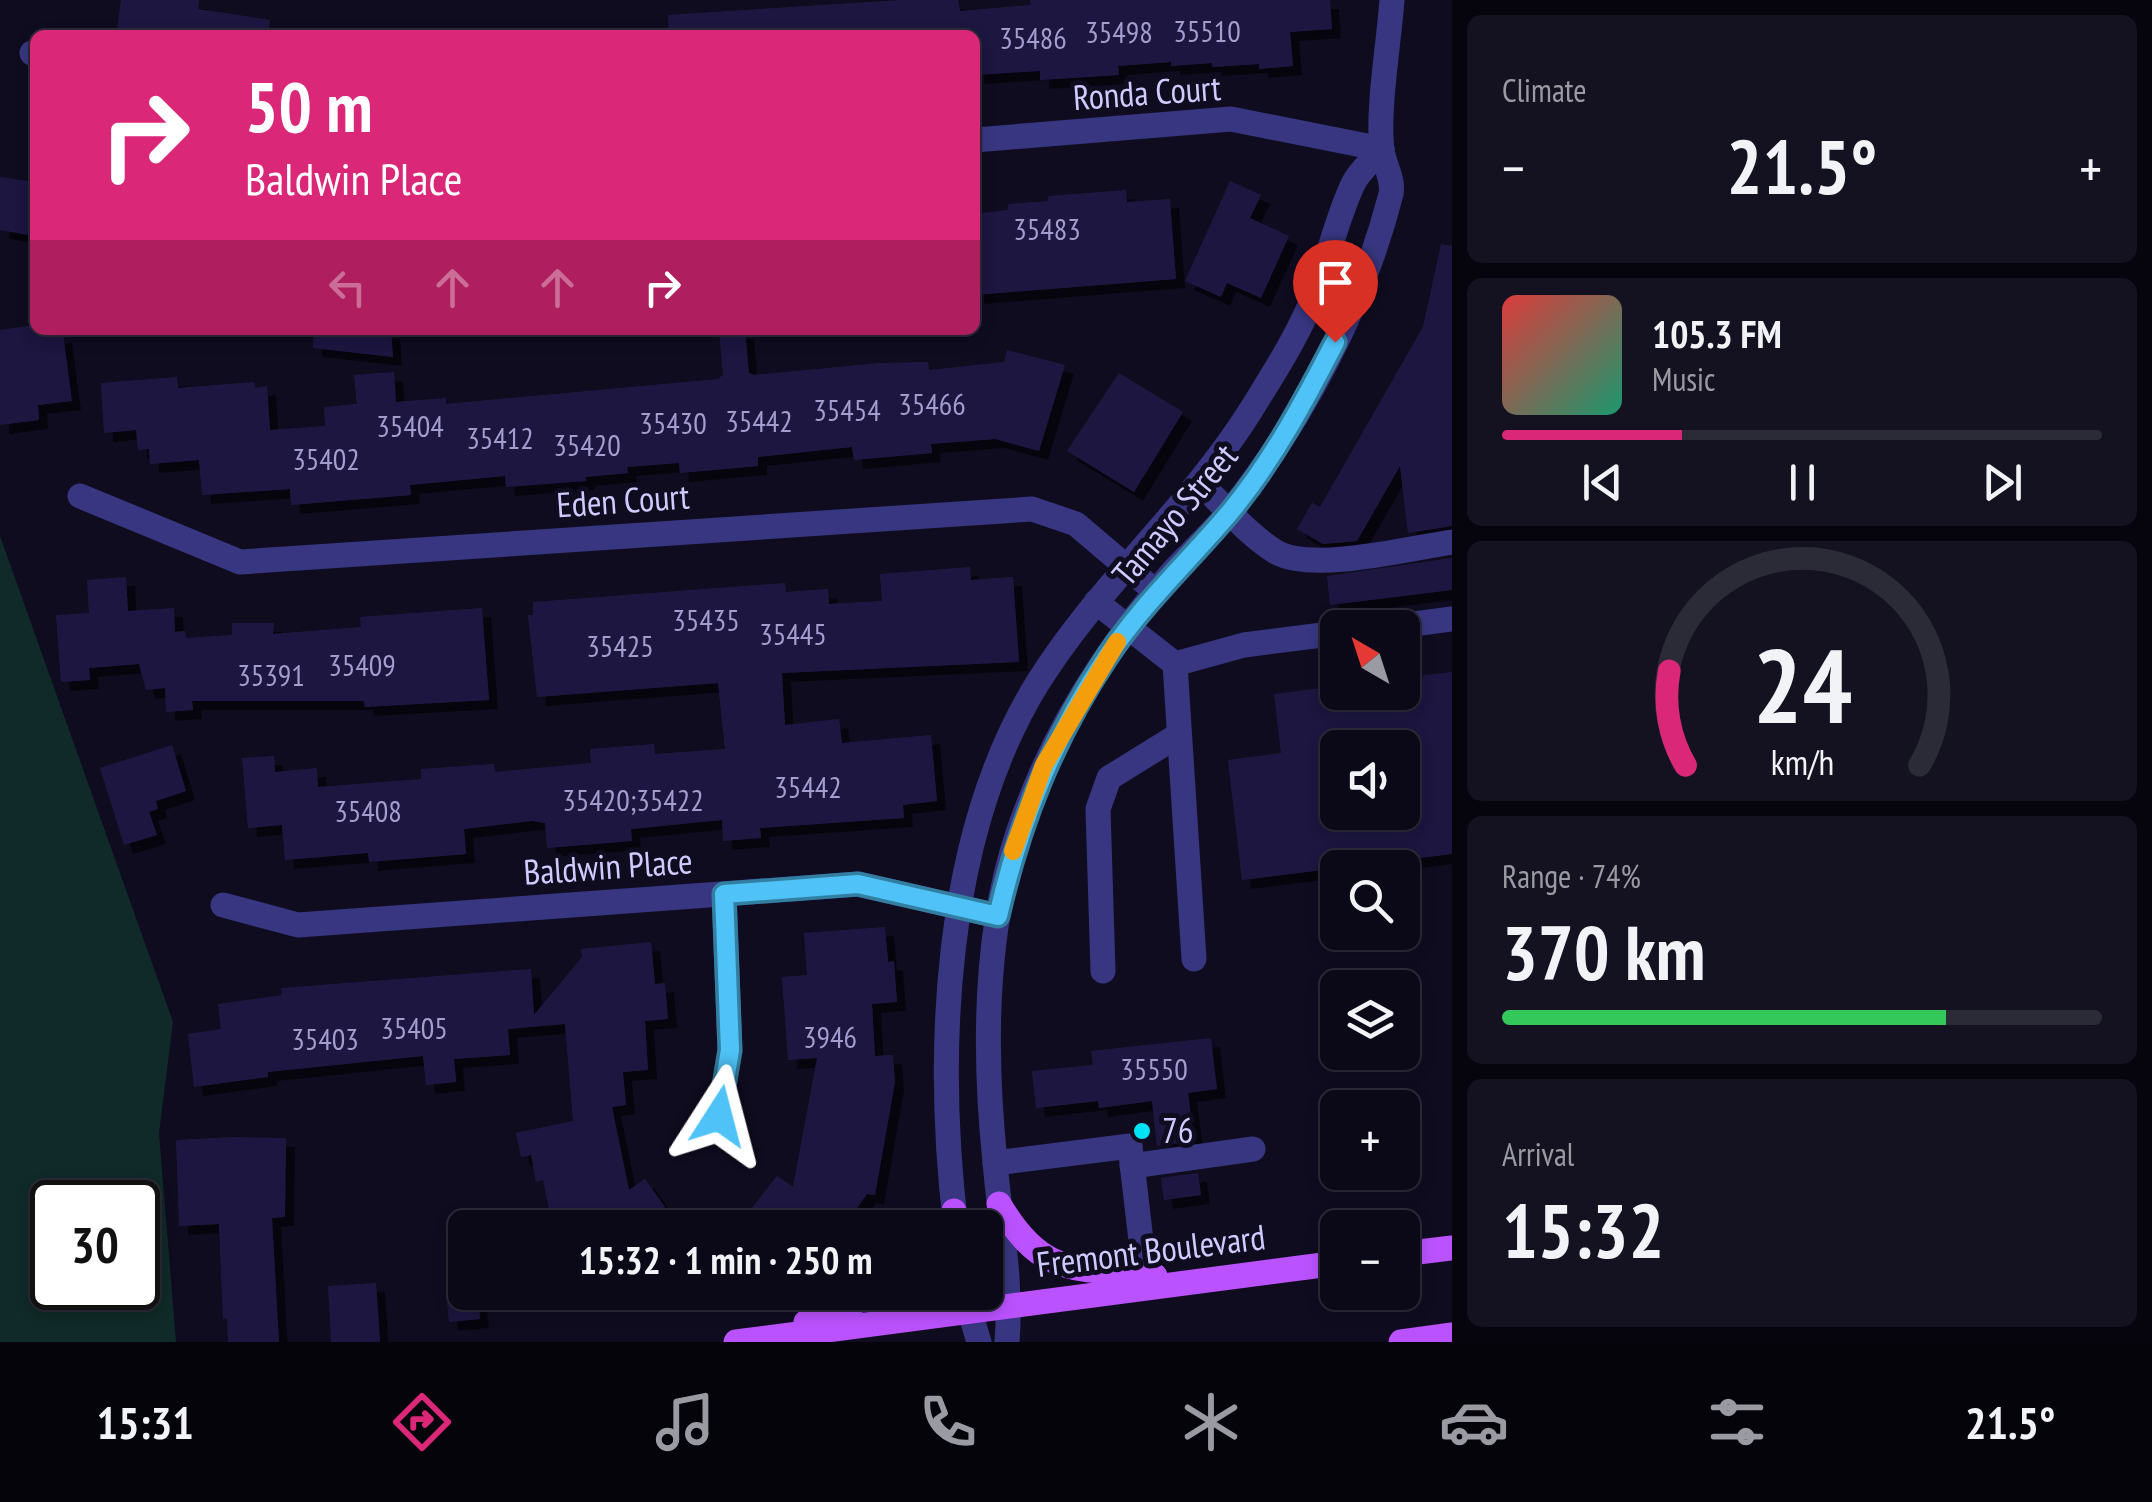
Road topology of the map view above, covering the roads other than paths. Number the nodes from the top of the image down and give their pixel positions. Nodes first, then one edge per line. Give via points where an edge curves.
1 (1392, 0) edge
2 (980, 140) edge
3 (1382, 149) junction
4 (1201, 485) junction
5 (80, 496) dead end
6 (1231, 511) junction
7 (1452, 542) edge
8 (1126, 564) junction
9 (1156, 592) junction
10 (1096, 602) junction
11 (1452, 619) edge
12 (1420, 623) edge
13 (1128, 627) junction
14 (1320, 635) edge
15 (1175, 664) junction
16 (1177, 736) junction
17 (724, 894) junction
18 (222, 905) dead end
19 (962, 907) junction
20 (998, 916) junction
21 (1194, 959) dead end
22 (1103, 970) dead end
23 (719, 1116) dead end
24 (1253, 1149) dead end
25 (995, 1164) junction
26 (1132, 1166) junction
27 (1000, 1204) junction
28 (952, 1210) edge
29 (1452, 1248) edge
30 (1420, 1252) edge
31 (1320, 1264) edge
32 (1146, 1275) junction
33 (1195, 1281) junction
34 (1003, 1304) edge
35 (1010, 1305) junction
36 (835, 1310) edge
37 (917, 1310) edge
38 (968, 1310) edge
39 (1452, 1335) edge
40 (766, 1338) junction
41 (736, 1342) edge
42 (980, 1342) edge
43 (1006, 1342) edge
44 (1402, 1342) edge

1 - 3 street, Tamayo Street
2 - 3 street, Ronda Court via 1230,120
3 - 4 street, Tamayo Street via 1354,182 1310,306 1276,370
3 - 6 street, Tamayo Street via 1392,188 1348,318 1302,404
4 - 6 street
4 - 8 street, Tamayo Street
5 - 8 street, Eden Court via 240,562 1032,509 1076,524
6 - 7 street via 1260,540 1293,559
6 - 9 street, Tamayo Street
8 - 9 street, Eden Court
8 - 10 street, Tamayo Street
9 - 13 street, Tamayo Street
10 - 13 street
10 - 19 street, Tamayo Street via 1005,744 980,817
11 - 12 street
13 - 15 street
13 - 20 street, Tamayo Street via 1044,765 1017,835
14 - 15 street via 1244,644
15 - 16 street
16 - 21 street
16 - 22 street via 1109,778 1098,808
17 - 18 street, Baldwin Place via 298,925
17 - 19 street, Baldwin Place via 858,884
17 - 23 street via 730,1050
19 - 20 street, Baldwin Place
19 - 28 street, Tamayo Street via 950,972
20 - 25 street, Tamayo Street via 990,988
24 - 26 street
25 - 26 street via 1130,1146
25 - 27 street, Tamayo Street
26 - 32 street
27 - 32 main road via 1020,1239 1038,1254 1064,1266
27 - 35 street, Tamayo Street
29 - 30 main road
31 - 33 main road, Fremont Boulevard
32 - 33 main road
33 - 35 main road, Fremont Boulevard
34 - 35 main road, Fremont Boulevard
35 - 43 street, Tamayo Street
36 - 40 main road
37 - 40 main road, Fremont Boulevard
38 - 42 street
39 - 44 main road
40 - 41 main road, Fremont Boulevard

